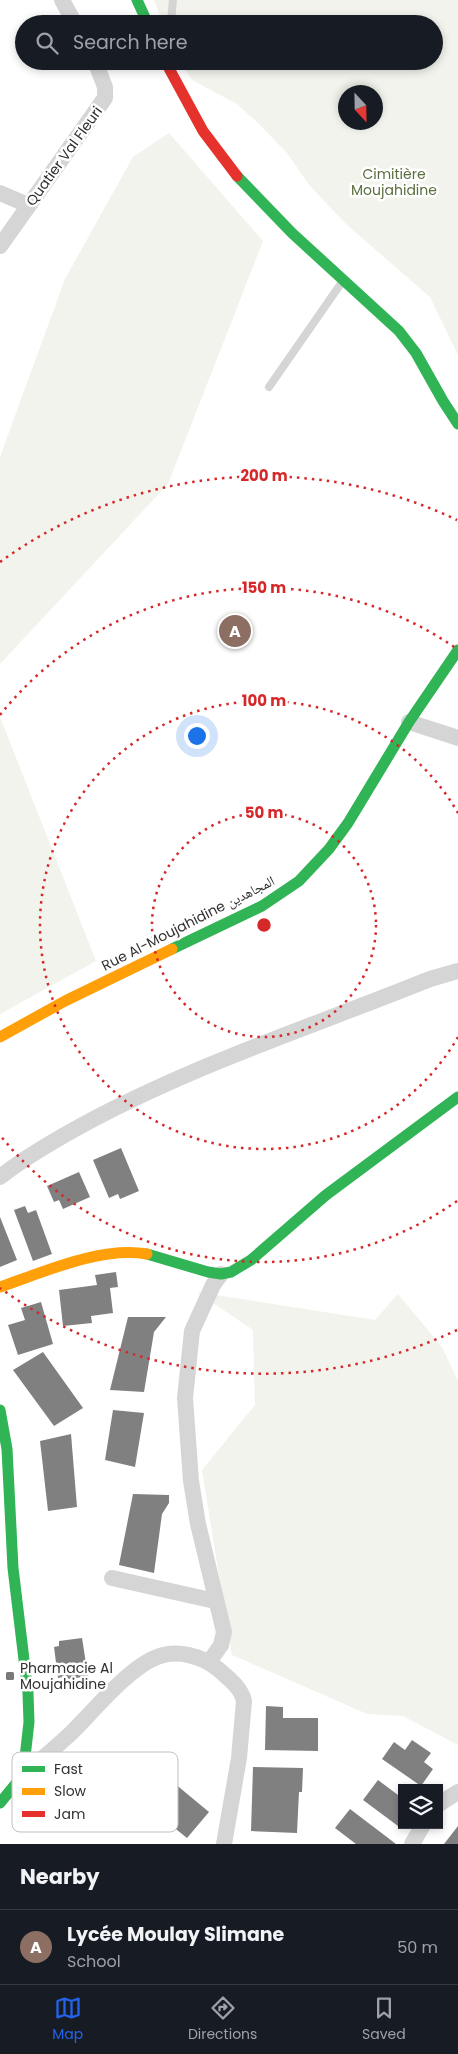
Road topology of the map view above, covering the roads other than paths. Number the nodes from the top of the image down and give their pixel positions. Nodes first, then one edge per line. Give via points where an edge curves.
1 (62, 0) edge
2 (137, 0) edge
3 (173, 0) edge
4 (70, 15) edge
5 (144, 15) edge
6 (172, 15) edge
7 (99, 70) edge
8 (169, 70) edge
9 (0, 193) edge
10 (28, 205) junction
11 (0, 246) edge
12 (343, 280) junction
13 (268, 387) dead end
14 (458, 424) edge
15 (458, 650) edge
16 (410, 722) junction
17 (458, 738) edge
18 (458, 971) edge
19 (0, 1037) edge
20 (458, 1097) edge
21 (0, 1177) edge
22 (221, 1274) junction
23 (0, 1286) edge
24 (0, 1410) edge
25 (5, 1481) edge
26 (112, 1578) dead end
27 (216, 1601) junction
28 (210, 1662) junction
29 (27, 1752) edge
30 (50, 1752) edge
31 (12, 1788) edge
32 (458, 1792) edge
33 (443, 1801) edge
34 (0, 1803) edge
35 (421, 1829) edge
36 (222, 1842) edge
37 (412, 1844) edge

1 - 4 street
2 - 5 street
3 - 6 lane
7 - 10 street, Quatier Val Fleuri via 106,87 105,98
8 - 12 street via 198,123 237,177
9 - 10 street
10 - 11 street, Quatier Val Fleuri
12 - 13 lane
12 - 14 street via 401,333
15 - 16 street, Rue Al-Moujahidine المجاهدين
16 - 17 street
16 - 19 street, Rue Al-Moujahidine المجاهدين via 348,823 299,881 262,906 65,1001
18 - 21 street via 430,979 168,1082 120,1104 52,1142
20 - 22 street via 326,1195 241,1268
22 - 23 street via 131,1251 81,1260
22 - 27 street via 192,1331 185,1398 191,1481
24 - 25 street
25 - 29 street via 28,1693
26 - 27 street
27 - 28 street via 224,1632 222,1645
28 - 30 street via 176,1653 150,1660 133,1672
28 - 36 street via 242,1693 244,1701 239,1758
31 - 34 street
32 - 33 street
35 - 37 street

